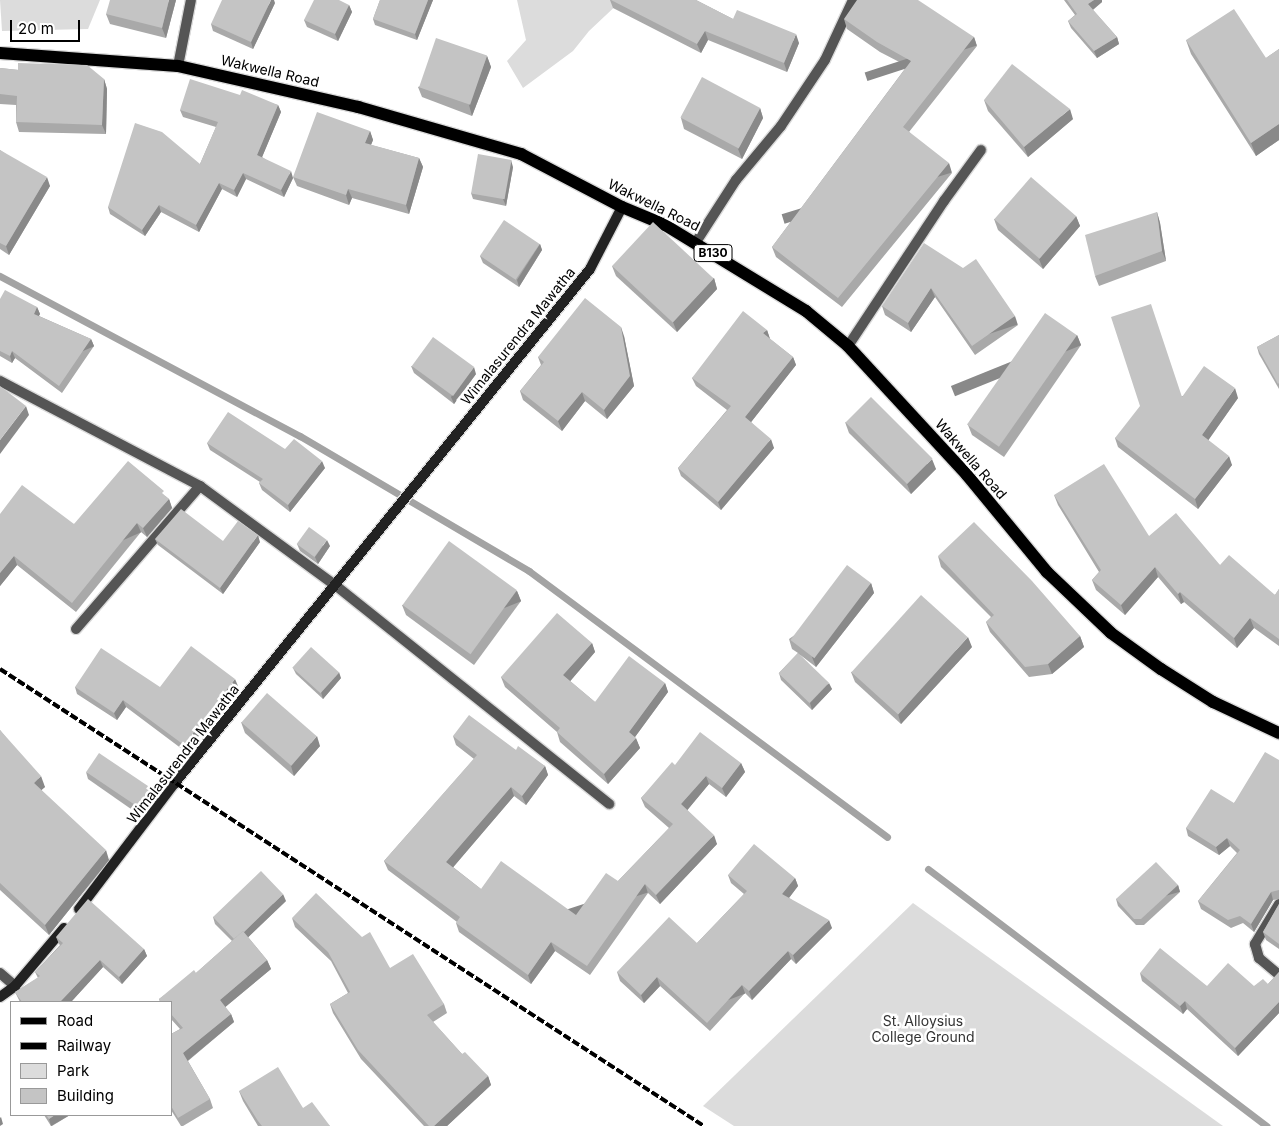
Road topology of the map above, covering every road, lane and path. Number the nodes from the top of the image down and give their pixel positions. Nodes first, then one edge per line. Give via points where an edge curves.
1 (191, 0) edge
2 (853, 0) edge
3 (0, 53) edge
4 (178, 66) junction
5 (981, 150) dead end
6 (622, 207) junction
7 (696, 242) junction
8 (848, 346) junction
9 (0, 381) edge
10 (200, 486) junction
11 (335, 585) junction
12 (76, 629) dead end
13 (1279, 733) edge
14 (609, 804) dead end
15 (1279, 904) edge
16 (0, 973) edge
17 (1279, 976) edge
18 (15, 986) junction
19 (0, 997) edge

1 - 4 street
2 - 7 street via 825,60 781,126 736,180
3 - 4 main road, Wakwella Road / B130
4 - 6 main road, Wakwella Road / B130 via 358,107 521,154
5 - 8 street via 944,200
6 - 7 main road, Wakwella Road / B130
6 - 11 street, Wimalasurendra Mawatha via 590,269
7 - 8 main road, Wakwella Road / B130 via 806,311
8 - 13 main road, Wakwella Road / B130 via 967,475 1048,572 1111,633 1213,702
9 - 10 street
10 - 11 street
10 - 12 street
11 - 14 street
11 - 18 street, Wimalasurendra Mawatha via 174,784 101,884
15 - 17 street via 1255,944 1259,958
16 - 18 street
18 - 19 street, Wimalasurendra Mawatha

